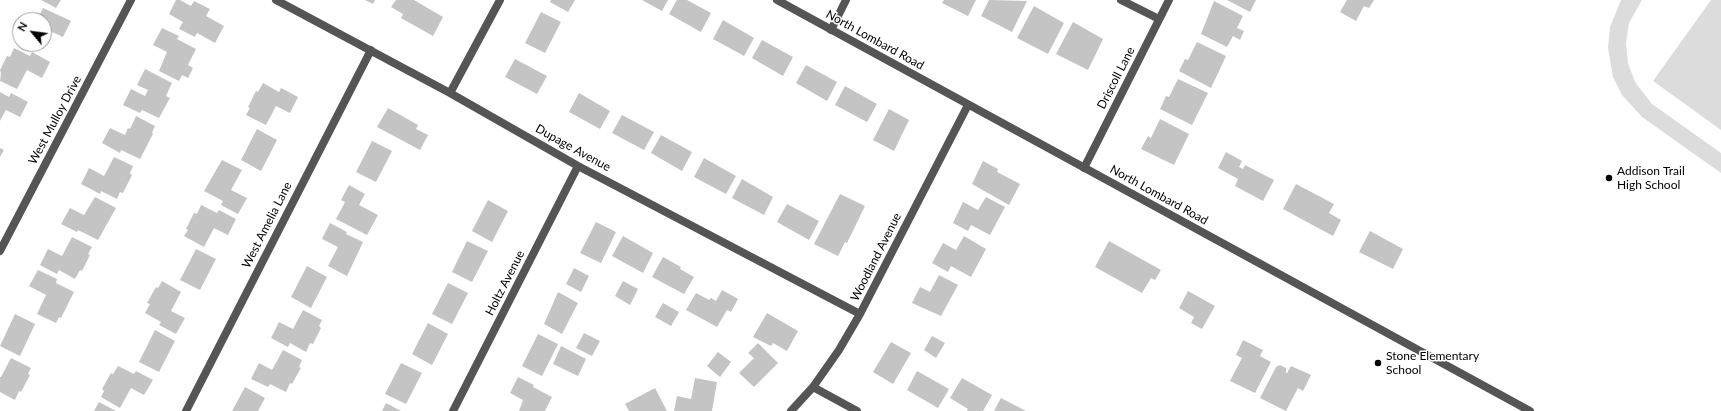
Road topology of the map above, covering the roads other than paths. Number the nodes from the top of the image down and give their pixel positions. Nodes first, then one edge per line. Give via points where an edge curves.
1 (131, 0) edge
2 (276, 0) edge
3 (500, 0) edge
4 (777, 0) edge
5 (846, 0) edge
6 (1121, 0) edge
7 (1169, 0) edge
8 (1160, 19) junction
9 (831, 30) junction
10 (370, 50) junction
11 (450, 93) junction
12 (968, 105) junction
13 (578, 166) junction
14 (1084, 168) junction
15 (0, 252) edge
16 (860, 314) junction
17 (812, 387) junction
18 (186, 411) edge
19 (453, 411) edge
20 (791, 411) edge
21 (857, 411) edge
22 (1530, 411) edge

1 - 15 street, West Mulloy Drive
2 - 10 street, Dupage Avenue
3 - 11 street
4 - 9 street, North Lombard Road
5 - 9 street
6 - 8 street
7 - 8 street, Driscoll Lane
8 - 14 street, Driscoll Lane
9 - 12 street, North Lombard Road
10 - 11 street, Dupage Avenue
10 - 18 street, West Amelia Lane
11 - 13 street, Dupage Avenue
12 - 14 street, North Lombard Road
12 - 16 street, Woodland Avenue
13 - 16 street, Dupage Avenue
13 - 19 street, Holtz Avenue
14 - 22 street, North Lombard Road
16 - 17 street, Woodland Avenue via 839,350
17 - 20 street, Woodland Avenue
17 - 21 street

